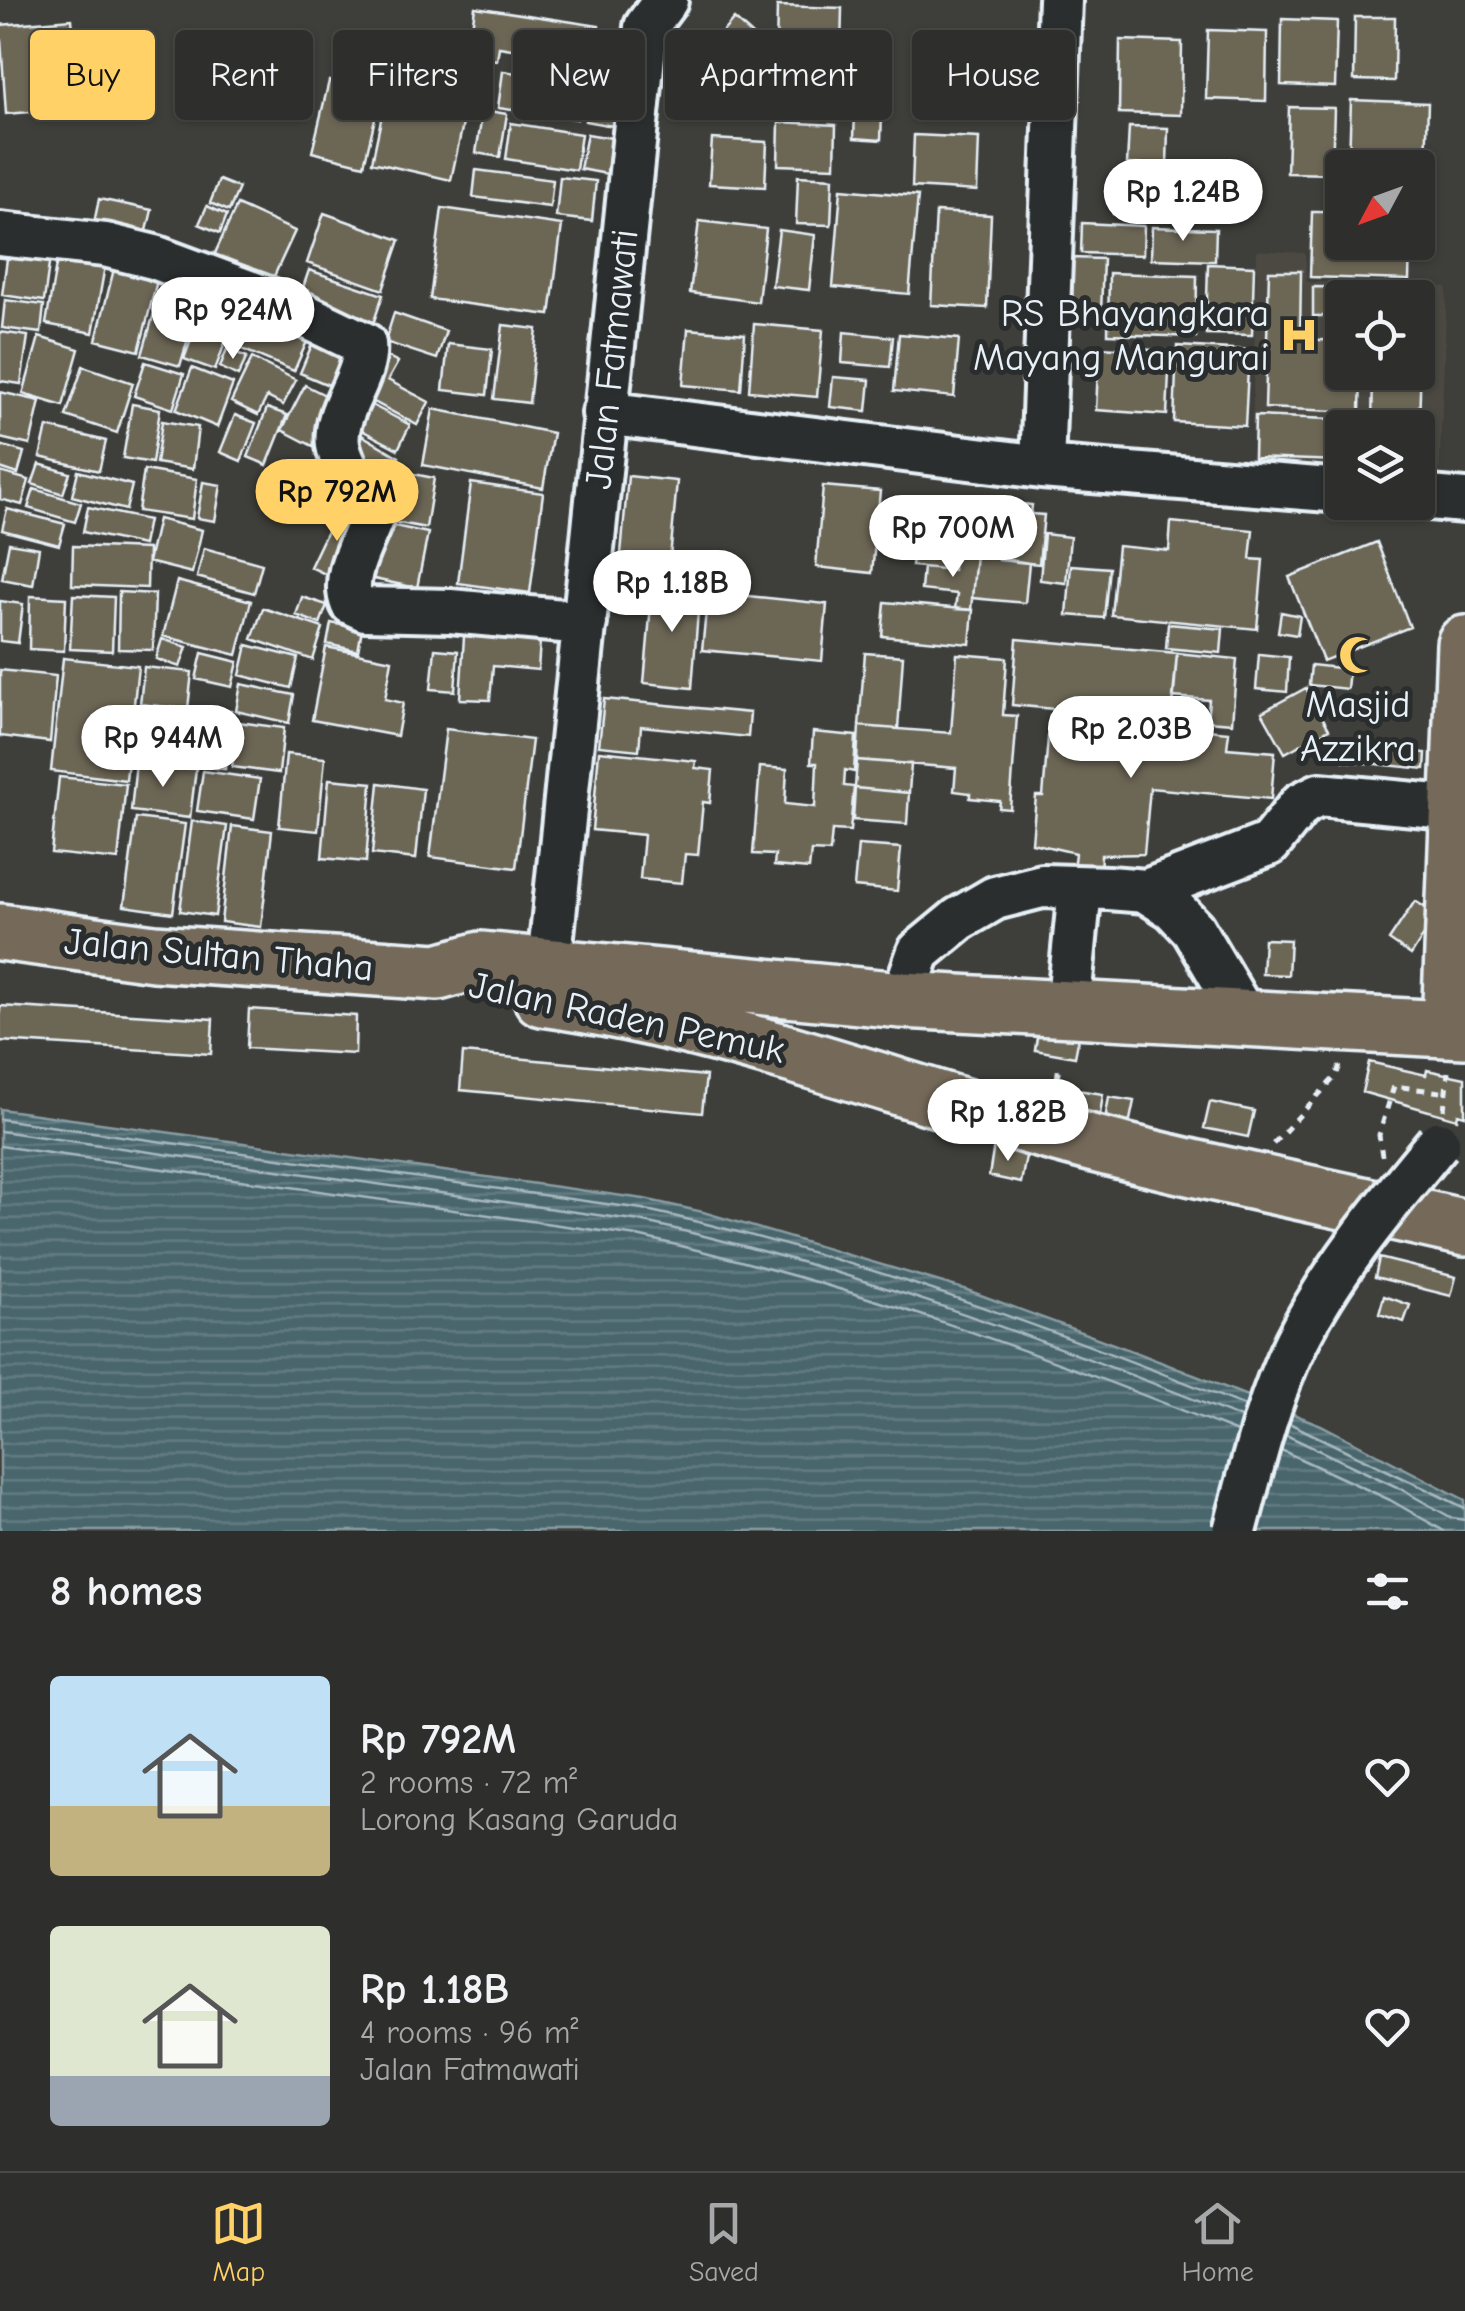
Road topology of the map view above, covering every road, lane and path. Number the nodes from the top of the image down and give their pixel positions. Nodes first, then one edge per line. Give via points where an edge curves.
1 (666, 0) edge
2 (1060, 0) edge
3 (0, 234) edge
4 (604, 413) junction
5 (1042, 466) junction
6 (1325, 490) edge
7 (1435, 498) edge
8 (1465, 500) edge
9 (585, 623) junction
10 (1465, 644) edge
11 (1458, 808) junction
12 (1080, 890) junction
13 (1146, 891) junction
14 (0, 932) edge
15 (550, 964) junction
16 (438, 972) junction
17 (753, 984) junction
18 (902, 1000) junction
19 (1068, 1009) junction
20 (1246, 1018) junction
21 (1352, 1023) junction
22 (1458, 1029) edge
23 (741, 1036) junction
24 (1448, 1093) junction
25 (1438, 1143) joint
26 (1238, 1177) junction
27 (1381, 1209) junction
28 (1465, 1228) edge
29 (1236, 1531) edge

1 - 4 street, Jalan Fatmawati via 646,27
2 - 5 street
3 - 9 street via 154,257 282,304 364,344 338,442 371,519 350,574 352,603
4 - 5 street
4 - 9 street, Jalan Fatmawati
5 - 6 street
7 - 8 street
9 - 15 street, Jalan Fatmawati
10 - 11 main road
11 - 13 street via 1319,795 1301,804 1269,844
11 - 22 main road
12 - 13 street
12 - 18 street via 1042,886 995,898 959,919 919,952
12 - 19 street
13 - 20 street via 1193,929
14 - 16 main road, Jalan Sultan Thaha via 154,953
15 - 16 main road, Jalan Raden Pemuk via 482,960
15 - 17 main road, Jalan Raden Pemuk
16 - 23 main road, Jalan Raden Pemuk via 478,990 610,1007
17 - 18 main road, Jalan Raden Pemuk
17 - 23 main road
18 - 19 main road, Jalan Raden Pemuk
19 - 20 main road, Jalan Raden Pemuk
20 - 21 main road, Jalan Raden Pemuk
21 - 22 main road, Jalan Raden Pemuk
21 - 26 path via 1336,1076
22 - 24 path
23 - 26 main road, Jalan Raden Pemuk via 1050,1132
24 - 25 path
24 - 27 path via 1394,1086 1379,1135
25 - 29 street, bridge via 1350,1251 1296,1343 1259,1438
26 - 27 main road, Jalan Raden Pemuk
27 - 28 main road, Jalan Raden Pemuk

